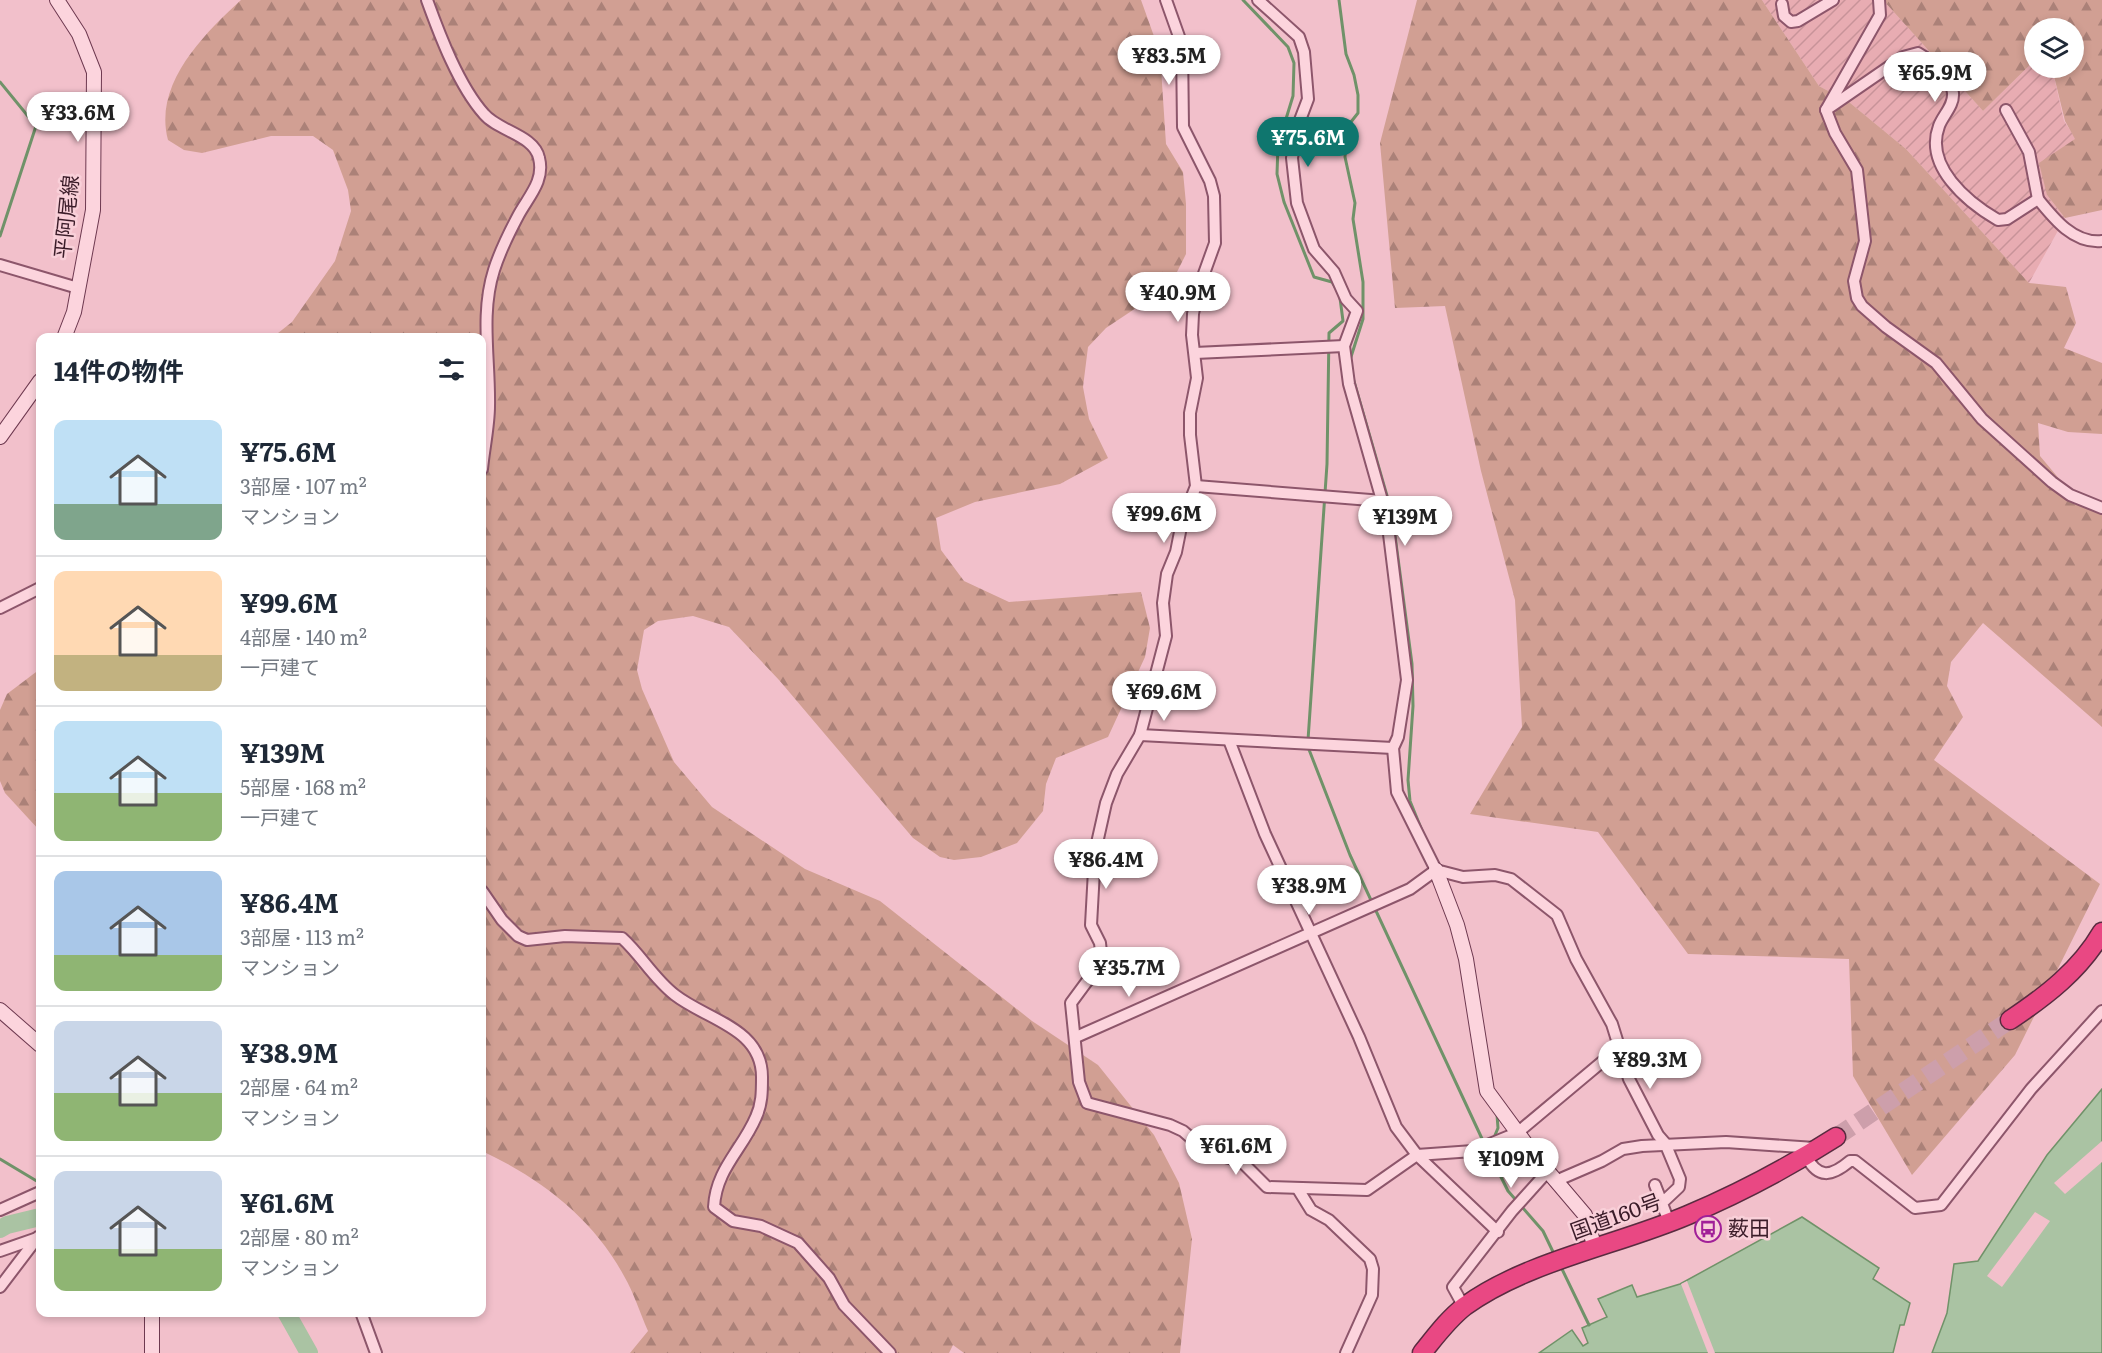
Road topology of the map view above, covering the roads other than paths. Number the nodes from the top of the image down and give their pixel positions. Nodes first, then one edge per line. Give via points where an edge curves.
1 (57, 0) edge
2 (427, 0) edge
3 (1166, 0) edge
4 (1258, 0) edge
5 (1833, 0) edge
6 (1879, 0) edge
7 (1782, 4) dead end
8 (1826, 110) junction
9 (2006, 110) dead end
10 (2038, 198) junction
11 (2102, 241) edge
12 (0, 265) edge
13 (78, 288) junction
14 (65, 333) edge
15 (1344, 346) junction
16 (1195, 353) junction
17 (36, 386) edge
18 (486, 432) edge
19 (0, 436) edge
20 (1197, 486) junction
21 (1383, 501) junction
22 (2102, 508) edge
23 (36, 590) edge
24 (0, 608) edge
25 (1140, 735) junction
26 (1229, 740) junction
27 (1394, 748) junction
28 (1436, 870) junction
29 (486, 897) edge
30 (1310, 932) junction
31 (2102, 932) edge
32 (0, 1010) edge
33 (2102, 1011) edge
34 (2010, 1020) tunnel mouth
35 (1076, 1037) junction
36 (36, 1042) edge
37 (1621, 1046) junction
38 (1517, 1133) junction
39 (1836, 1137) tunnel mouth
40 (1665, 1143) junction
41 (1812, 1152) junction
42 (1416, 1155) junction
43 (1553, 1176) junction
44 (1298, 1189) junction
45 (36, 1194) edge
46 (0, 1210) edge
47 (1669, 1222) junction
48 (1498, 1232) junction
49 (36, 1238) edge
50 (36, 1241) edge
51 (1595, 1248) junction
52 (0, 1251) edge
53 (0, 1287) edge
54 (1464, 1307) junction
55 (152, 1317) edge
56 (363, 1317) edge
57 (152, 1353) edge
58 (376, 1353) edge
59 (890, 1353) edge
60 (1346, 1353) edge
61 (1422, 1353) edge

1 - 13 main road, 平阿尾線 via 79,34 94,72 93,210
2 - 18 street via 448,52 477,106 499,127 534,146 541,169 535,189 498,258 488,289
3 - 16 street via 1182,45 1184,127 1214,196 1215,243 1193,314
4 - 15 street via 1299,37 1304,52 1308,99 1297,128 1292,158 1297,203 1314,249 1334,272 1346,299 1357,311
5 - 7 street via 1791,22 1784,16
6 - 8 street via 1880,15
8 - 10 street via 1903,57 1918,53 1952,86 1951,106 1938,129 1937,153 1940,166 1961,193 1998,220 2007,219
8 - 22 street via 1857,170 1865,242 1854,281 1862,306 1936,363 1982,419 2052,482 2070,495
9 - 10 street via 2029,153
10 - 11 street via 2080,239
12 - 13 street
13 - 14 main road, 平阿尾線
15 - 16 street
15 - 21 street via 1349,384
16 - 20 street via 1197,378 1190,435
17 - 19 main road
20 - 21 street
20 - 25 street via 1167,574 1162,603 1166,636
21 - 27 street via 1397,582 1407,680
23 - 24 street
25 - 26 street
25 - 35 street via 1117,774 1095,852 1091,925 1100,943 1102,961 1071,1003
26 - 27 street
26 - 30 street via 1265,834
27 - 28 street via 1397,792
28 - 30 street via 1410,889
28 - 37 street via 1463,877 1495,875 1511,879 1557,915
28 - 38 main road via 1466,959 1485,1084 1499,1111
29 - 59 street via 502,920 527,940 565,936 622,938 675,995 747,1037 759,1053 762,1065 762,1100 756,1119 715,1187 714,1207 733,1221 761,1226 798,1243 823,1271 844,1305
30 - 35 street
30 - 42 street via 1396,1127
31 - 34 highway via 2077,967
32 - 36 main road
33 - 41 street via 2031,1089 1941,1205 1915,1208 1855,1161 1828,1174 1820,1173 1812,1168
35 - 44 street via 1079,1082 1087,1103 1170,1125 1198,1144 1241,1161 1267,1187
37 - 38 street
37 - 40 street via 1632,1087
38 - 42 street via 1473,1151
38 - 43 main road
39 - 41 highway, 国道160号
40 - 41 street via 1767,1143
40 - 43 street via 1623,1149 1602,1161
40 - 47 street via 1680,1179 1679,1187 1662,1203 1655,1185
41 - 47 highway, 国道160号 via 1735,1194
42 - 44 street via 1367,1190
42 - 48 street
43 - 48 street via 1532,1187
43 - 51 main road via 1585,1215
44 - 60 street via 1311,1210 1329,1220 1370,1259 1374,1269 1372,1295
45 - 46 street
47 - 51 highway, 国道160号
48 - 54 street via 1453,1287
49 - 52 street
50 - 53 street
51 - 54 highway, 国道160号 via 1546,1266
54 - 61 highway, 国道160号
55 - 57 main road
56 - 58 street

